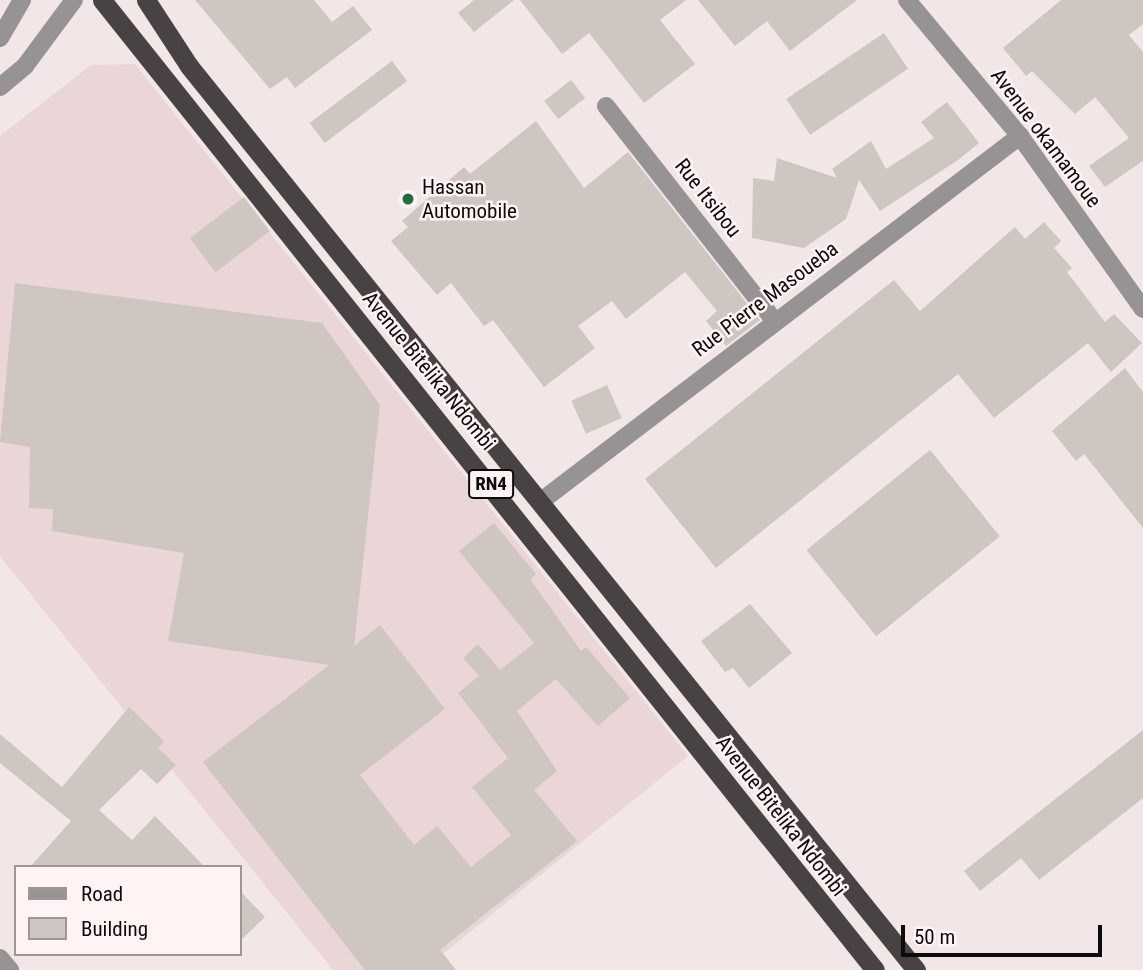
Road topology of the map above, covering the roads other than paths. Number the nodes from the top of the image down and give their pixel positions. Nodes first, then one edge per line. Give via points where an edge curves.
1 (22, 0) edge
2 (74, 0) edge
3 (102, 0) edge
4 (146, 0) edge
5 (908, 0) edge
6 (0, 38) edge
7 (0, 87) edge
8 (606, 106) dead end
9 (1020, 136) junction
10 (1143, 309) edge
11 (774, 319) junction
12 (540, 502) junction
13 (0, 958) edge
14 (10, 970) edge
15 (875, 970) edge
16 (916, 970) edge

1 - 6 street
2 - 7 street via 25,66
3 - 15 highway, Avenue Bitelika Ndombi / RN4
4 - 12 highway, Avenue Bitelika Ndombi / RN4 via 189,66
5 - 9 street, Avenue okamamoue
8 - 11 street, Rue Itsibou
9 - 10 street, Avenue okamamoue
9 - 11 street, Rue Pierre Masoueba
11 - 12 street, Rue Pierre Masoueba
12 - 16 highway, Avenue Bitelika Ndombi / RN4
13 - 14 street

